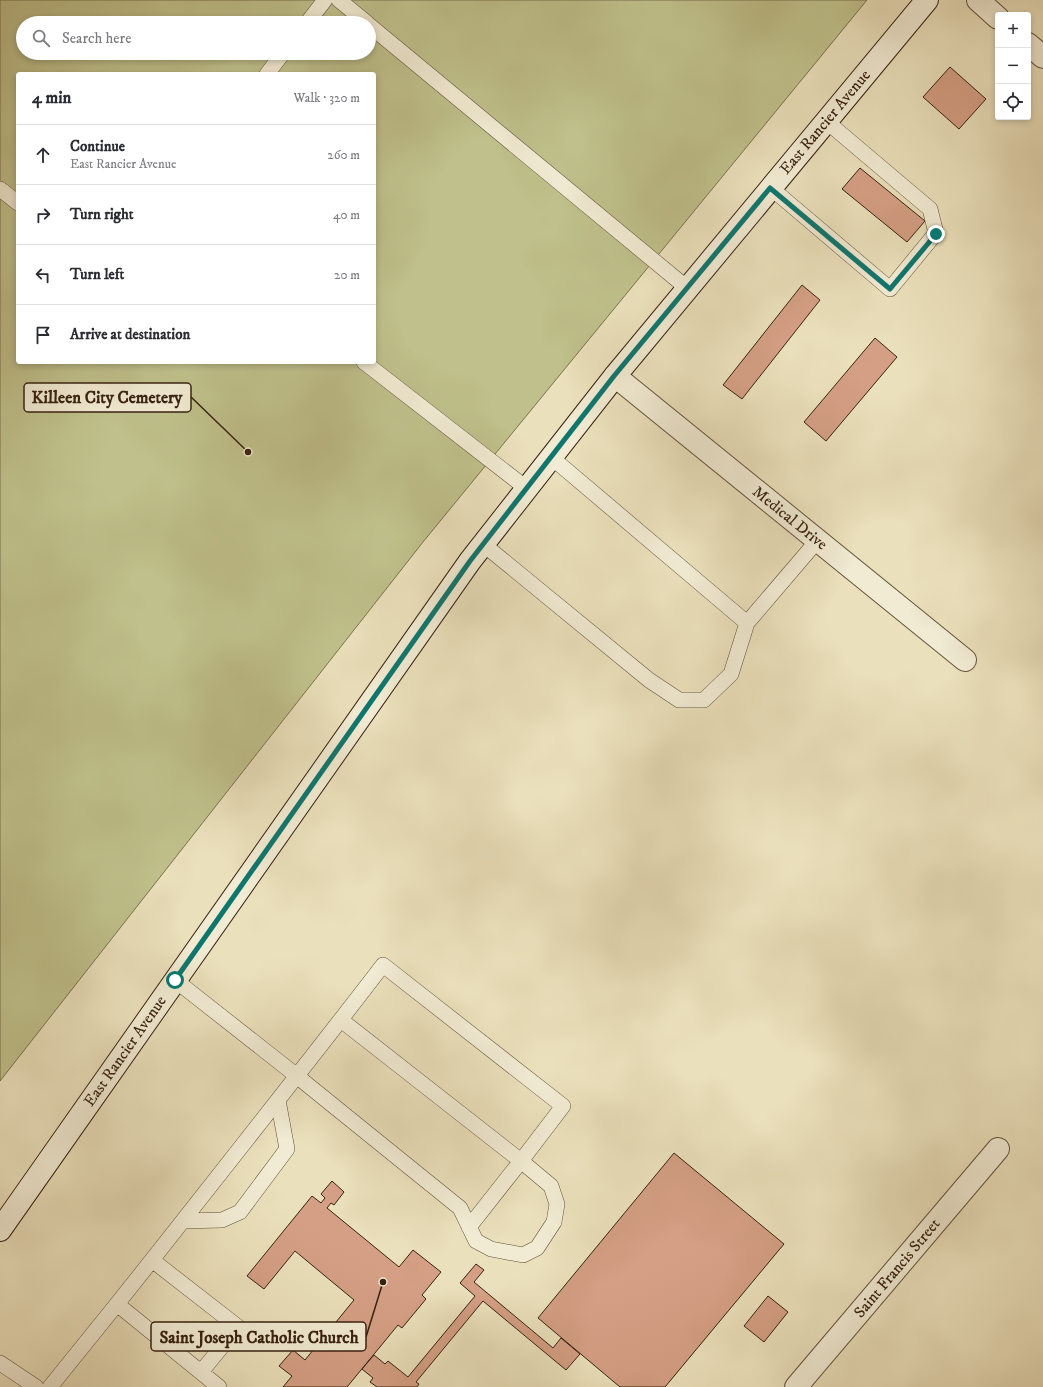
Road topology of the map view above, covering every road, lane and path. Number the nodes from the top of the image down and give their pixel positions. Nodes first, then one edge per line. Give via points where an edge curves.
1 (326, 0) edge
2 (339, 0) edge
3 (926, 0) edge
4 (978, 0) edge
5 (995, 15) edge
6 (313, 16) edge
7 (358, 16) edge
8 (376, 31) edge
9 (1031, 47) edge
10 (1043, 57) edge
11 (278, 60) edge
12 (269, 72) edge
13 (826, 121) junction
14 (770, 188) junction
15 (0, 189) edge
16 (16, 201) edge
17 (687, 288) junction
18 (367, 364) edge
19 (614, 376) junction
20 (551, 457) junction
21 (526, 488) junction
22 (817, 541) junction
23 (483, 544) junction
24 (747, 623) junction
25 (965, 660) dead end
26 (175, 980) junction
27 (341, 1020) junction
28 (297, 1076) junction
29 (278, 1100) junction
30 (998, 1150) dead end
31 (521, 1161) junction
32 (183, 1221) junction
33 (469, 1227) junction
34 (0, 1230) edge
35 (152, 1260) junction
36 (117, 1304) junction
37 (0, 1363) edge
38 (201, 1372) junction
39 (36, 1387) edge
40 (50, 1387) edge
41 (219, 1387) edge
42 (796, 1387) edge

1 - 6 lane
2 - 7 lane
3 - 13 main road, East Rancier Avenue
4 - 5 main road
8 - 17 lane
9 - 10 main road
11 - 12 lane
13 - 14 main road, East Rancier Avenue
13 - 14 lane via 930,209 936,234 890,289
14 - 17 main road, East Rancier Avenue
15 - 16 lane
17 - 19 main road, East Rancier Avenue
18 - 21 lane
19 - 20 main road, East Rancier Avenue
19 - 22 main road, Medical Drive
20 - 21 main road, East Rancier Avenue
20 - 24 lane
21 - 23 main road, East Rancier Avenue
22 - 24 lane
22 - 25 main road, Medical Drive
23 - 24 lane via 649,680 679,700 704,700 731,674
23 - 26 main road, East Rancier Avenue
26 - 28 lane
26 - 34 main road, East Rancier Avenue
27 - 28 lane
27 - 31 lane
27 - 31 lane via 383,965 563,1106
28 - 29 lane
28 - 33 lane via 460,1208
29 - 32 lane
29 - 32 lane via 288,1149 240,1212 222,1220
30 - 42 main road, Saint Francis Street
31 - 33 lane
31 - 33 lane via 551,1186 557,1204 554,1222 536,1248 523,1255 491,1249 476,1241
32 - 35 lane
35 - 36 lane
35 - 38 lane via 238,1327
36 - 38 lane
36 - 40 lane
37 - 39 lane
38 - 41 lane

